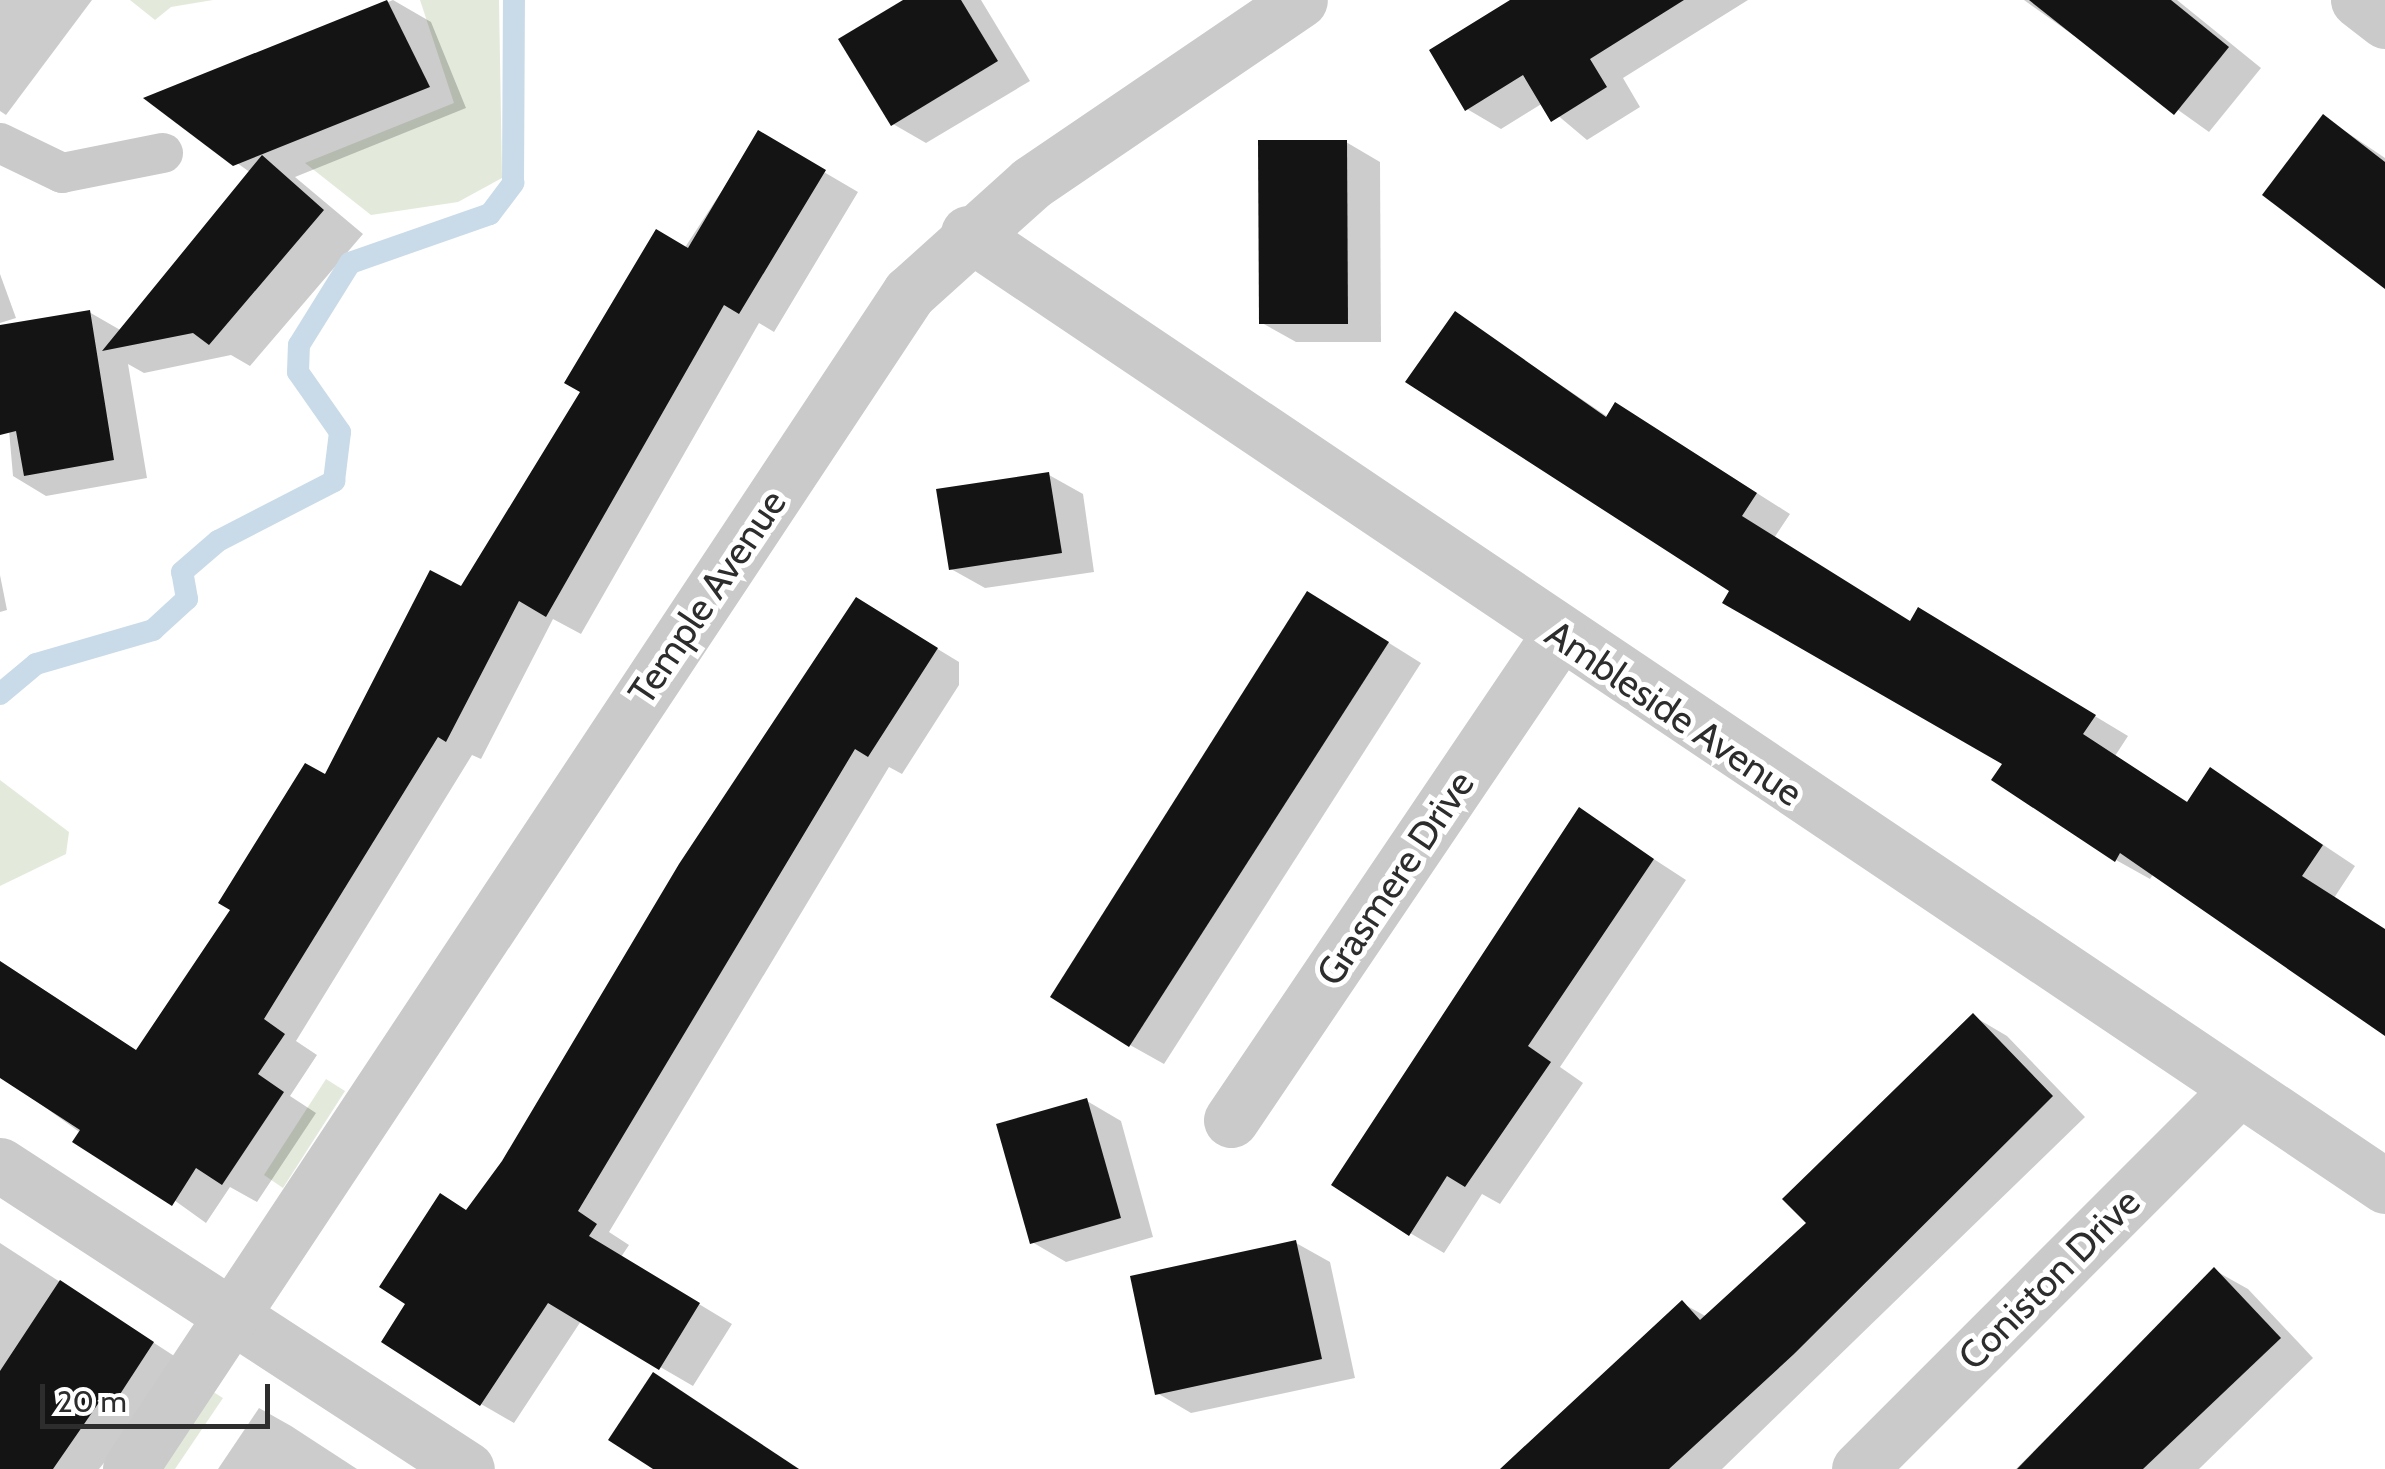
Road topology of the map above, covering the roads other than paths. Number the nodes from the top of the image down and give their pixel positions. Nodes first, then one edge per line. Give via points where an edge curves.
1 (1300, 0) edge
2 (2358, 0) edge
3 (2385, 22) edge
4 (0, 142) edge
5 (162, 153) dead end
6 (968, 232) junction
7 (1558, 636) junction
8 (2238, 1089) junction
9 (1231, 1120) dead end
10 (0, 1165) edge
11 (2385, 1186) edge
12 (234, 1310) junction
13 (130, 1469) edge
14 (466, 1469) edge
15 (1860, 1469) edge

1 - 6 street, Temple Avenue
2 - 3 street
4 - 5 lane via 62,173
6 - 7 street, Ambleside Avenue
6 - 12 street, Temple Avenue via 909,293
7 - 8 street, Ambleside Avenue
7 - 9 street, Grasmere Drive
8 - 11 street, Ambleside Avenue
8 - 15 street, Coniston Drive
10 - 12 street
12 - 13 street, Temple Avenue
12 - 14 street

